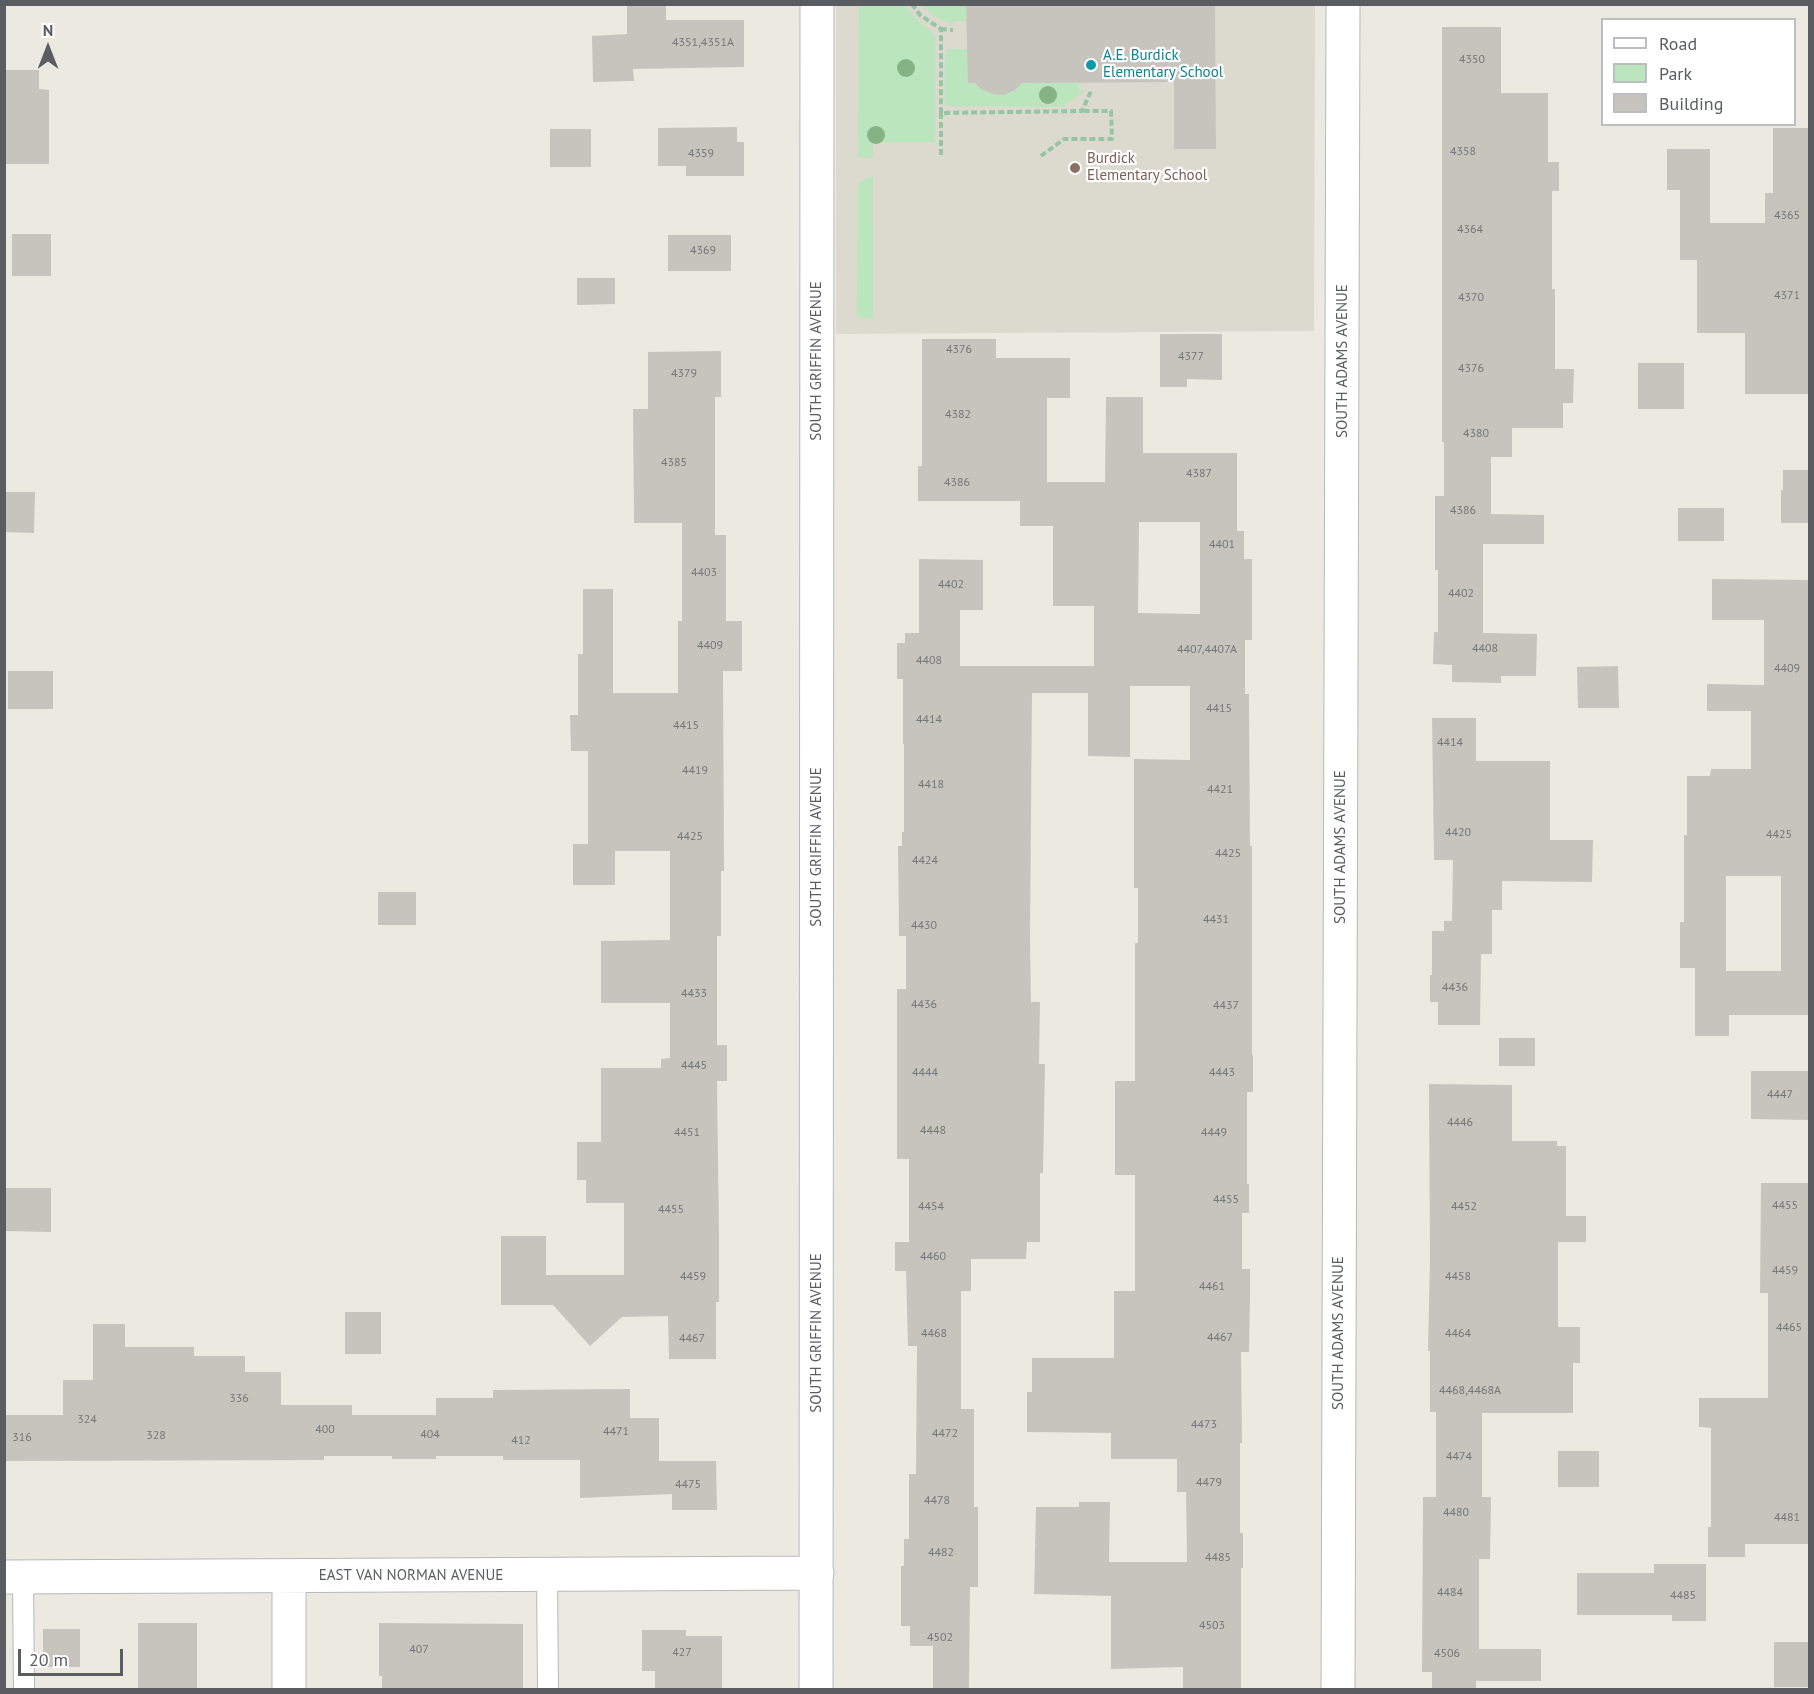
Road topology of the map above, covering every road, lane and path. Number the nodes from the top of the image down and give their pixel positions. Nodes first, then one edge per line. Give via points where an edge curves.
1 (817, 4) edge
2 (912, 4) edge
3 (1343, 4) edge
4 (942, 29) junction
5 (953, 30) dead end
6 (1091, 91) dead end
7 (1082, 111) junction
8 (941, 113) junction
9 (941, 155) dead end
10 (1041, 156) dead end
11 (817, 1574) junction
12 (547, 1575) junction
13 (290, 1576) junction
14 (14, 1577) edge
15 (24, 1689) edge
16 (289, 1689) edge
17 (548, 1689) edge
18 (816, 1689) edge
19 (1338, 1689) edge

1 - 11 street, SOUTH GRIFFIN AVENUE
2 - 4 path via 920,15
3 - 19 street, SOUTH ADAMS AVENUE
4 - 5 path
4 - 8 path
6 - 7 path
7 - 8 path
7 - 10 path via 1111,111 1112,139 1064,139
8 - 9 path
11 - 12 street, EAST VAN NORMAN AVENUE
11 - 18 street, SOUTH GRIFFIN AVENUE
12 - 13 street, EAST VAN NORMAN AVENUE
12 - 17 lane
13 - 14 street, EAST VAN NORMAN AVENUE
13 - 16 street
14 - 15 lane

